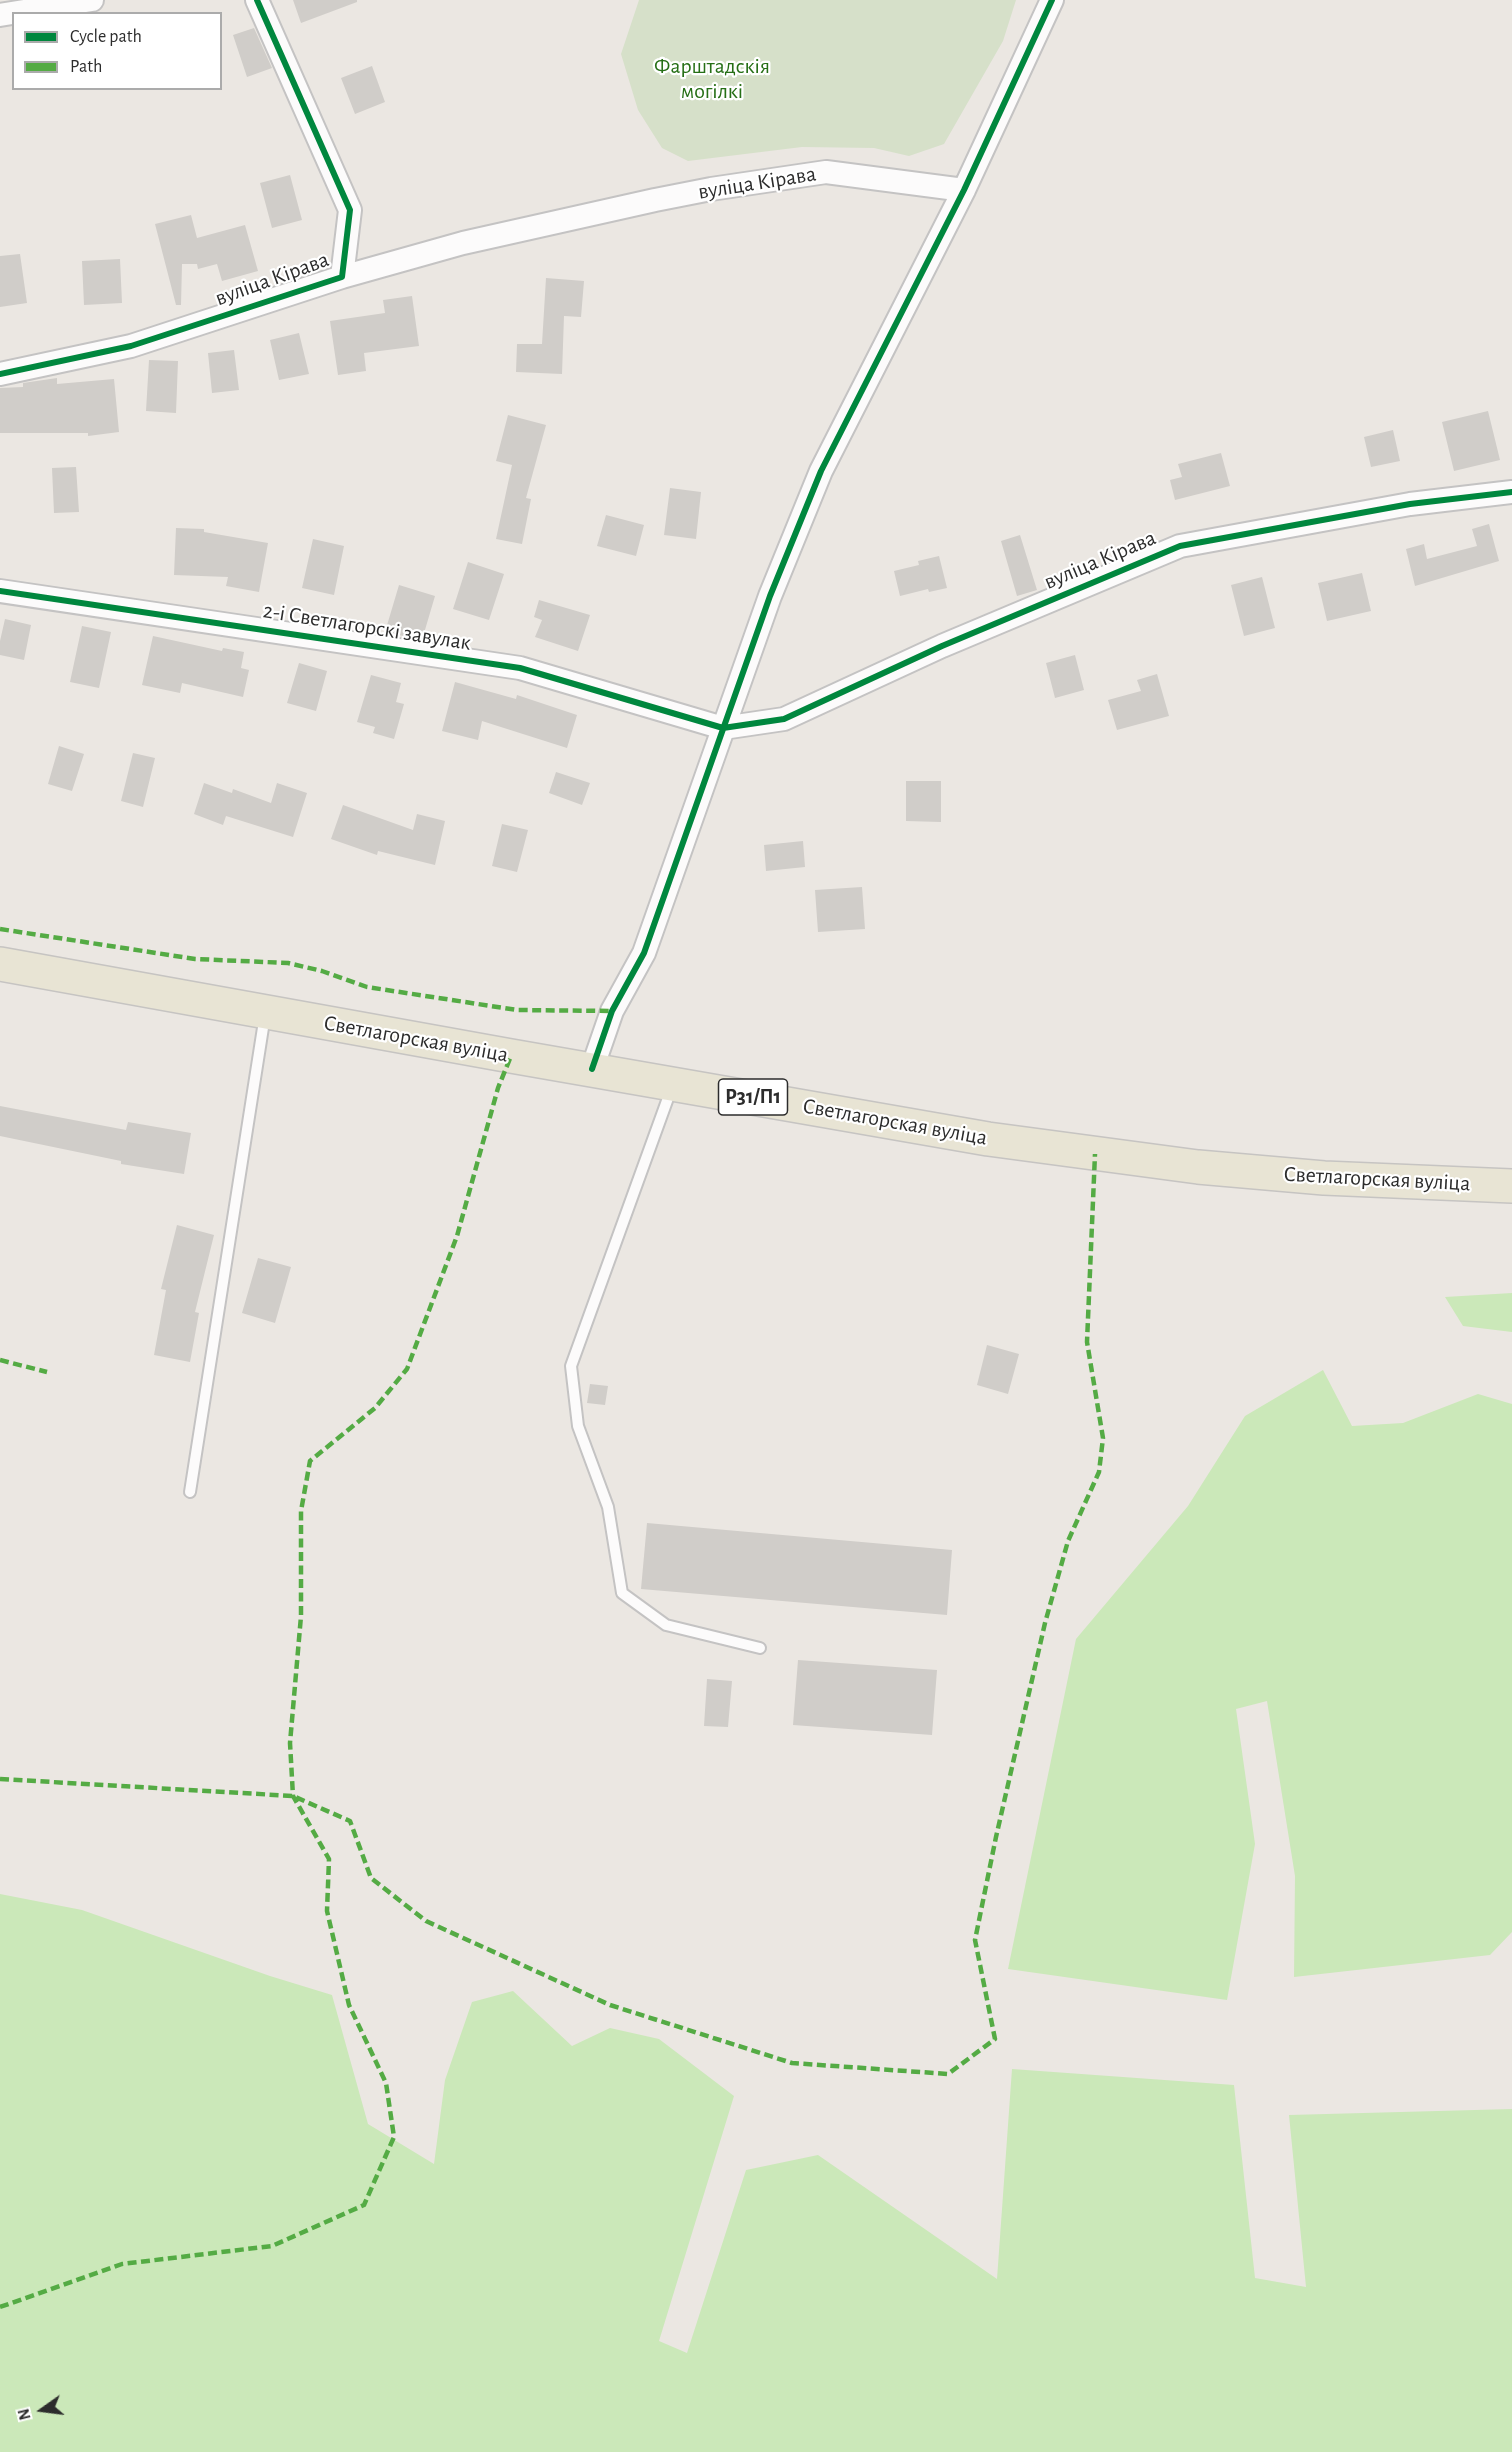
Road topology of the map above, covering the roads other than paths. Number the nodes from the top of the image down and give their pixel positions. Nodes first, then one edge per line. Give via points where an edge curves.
1 (92, 0) edge
2 (257, 0) edge
3 (1052, 0) edge
4 (18, 12) edge
5 (964, 190) junction
6 (342, 277) junction
7 (0, 374) edge
8 (1512, 492) edge
9 (0, 591) edge
10 (723, 728) junction
11 (0, 964) edge
12 (265, 1012) junction
13 (592, 1069) junction
14 (673, 1084) junction
15 (1512, 1186) edge
16 (190, 1492) dead end
17 (760, 1648) dead end

1 - 4 street
2 - 6 street, вуліца Кірава via 350,210
3 - 5 street
5 - 6 street, вуліца Кірава via 826,172 655,200 463,243
5 - 10 street via 821,471
6 - 7 street, вуліца Кірава via 131,346
8 - 10 street, вуліца Кірава via 1410,504 1180,546 942,646 784,719
9 - 10 street, 2-і Светлагорскі завулак via 520,668
10 - 13 street via 644,953 612,1011
11 - 12 main road, Светлагорская вуліца / Р31/П1
12 - 13 main road, Светлагорская вуліца / Р31/П1
12 - 16 lane
13 - 14 main road, Светлагорская вуліца / Р31/П1
14 - 15 main road, Светлагорская вуліца / Р31/П1 via 988,1139 1187,1166 1324,1178
14 - 17 lane via 571,1366 578,1426 608,1507 622,1593 666,1625

